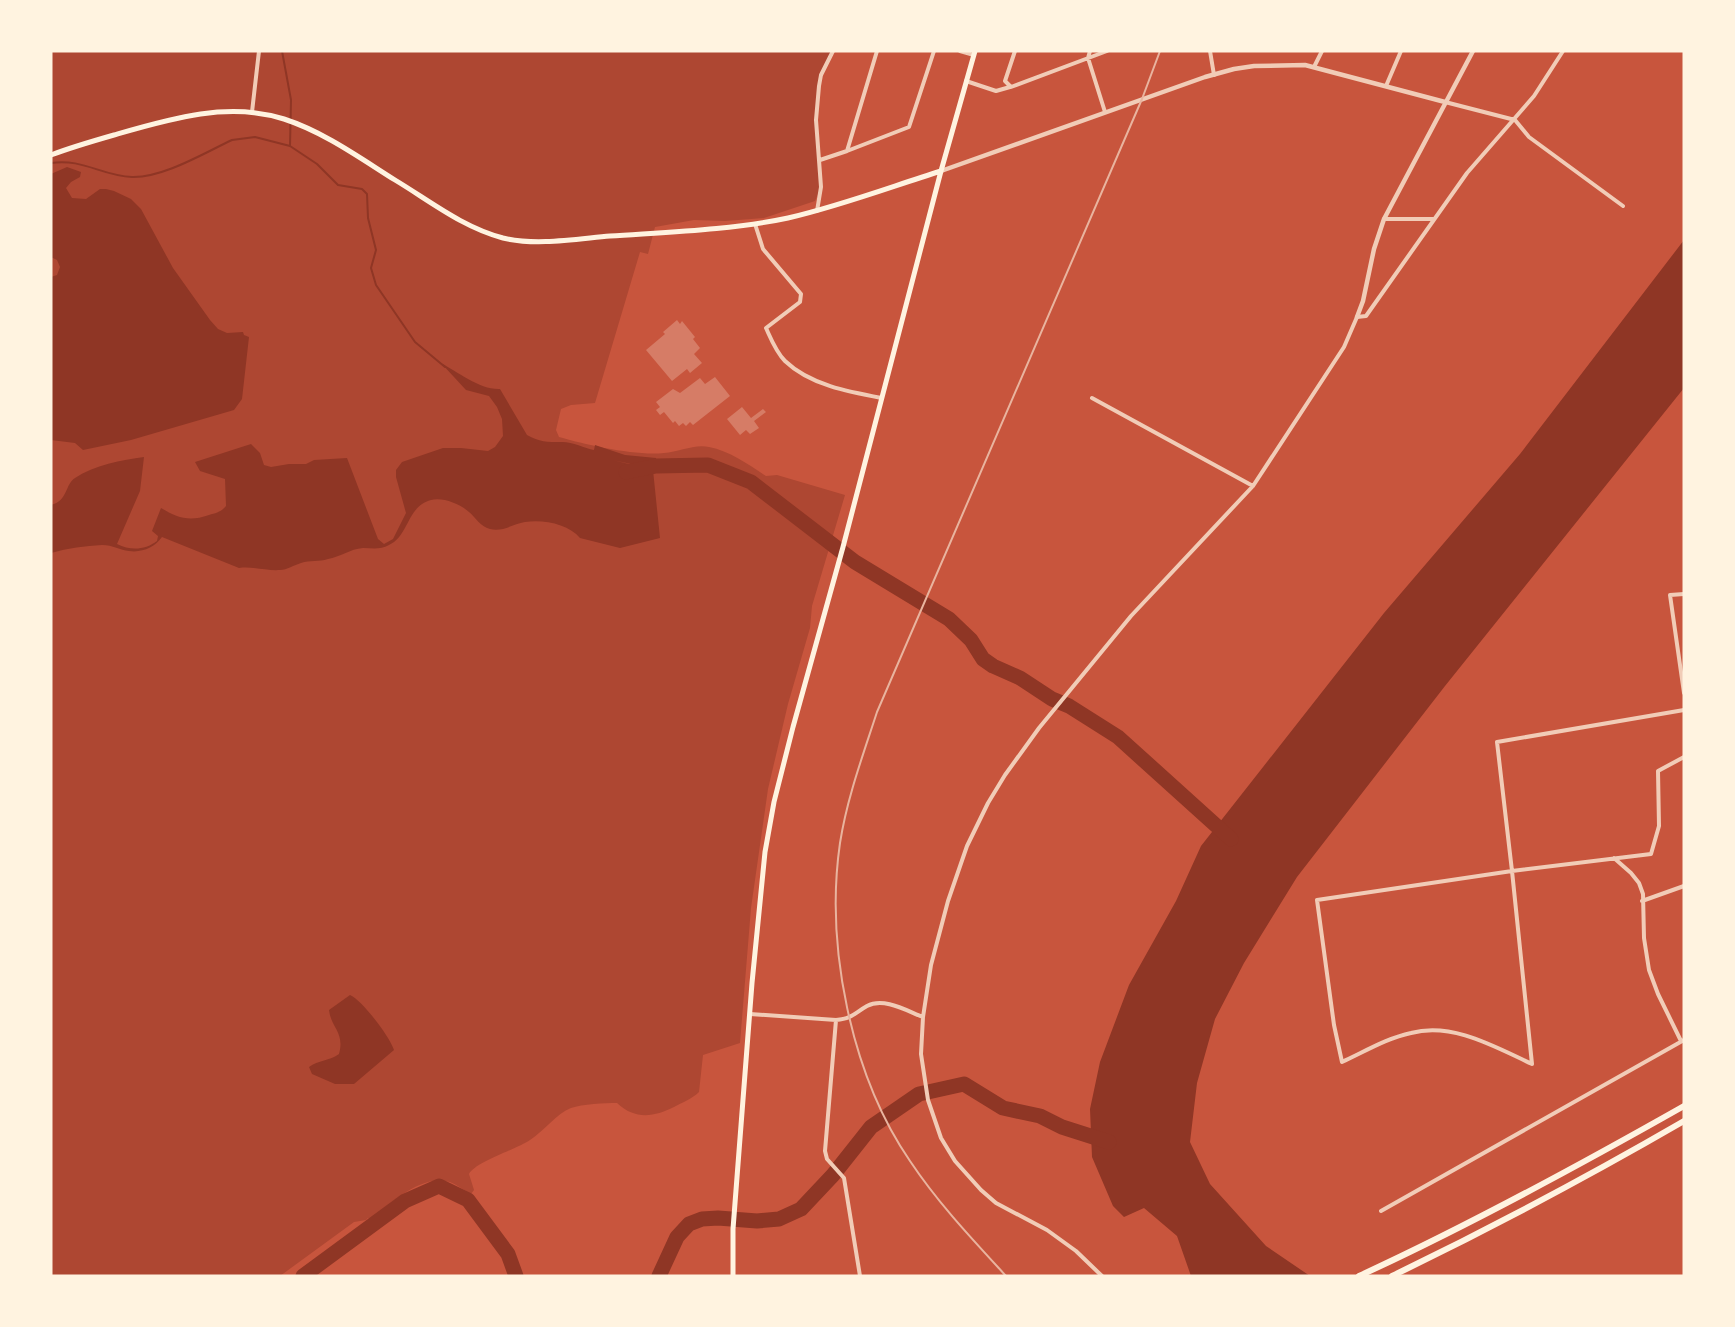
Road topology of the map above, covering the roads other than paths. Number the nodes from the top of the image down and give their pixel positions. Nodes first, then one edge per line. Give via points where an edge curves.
1 (259, 51) edge
2 (833, 51) edge
3 (877, 51) edge
4 (934, 51) edge
5 (960, 51) edge
6 (1015, 51) edge
7 (1090, 51) edge
8 (1107, 51) edge
9 (1210, 51) edge
10 (1322, 51) edge
11 (1401, 51) edge
12 (1473, 51) edge
13 (1563, 51) edge
14 (974, 53) edge
15 (1088, 58) junction
16 (1314, 67) junction
17 (1214, 75) junction
18 (965, 80) junction
19 (1386, 86) junction
20 (1011, 87) junction
21 (1445, 102) junction
22 (252, 112) junction
23 (1105, 112) junction
24 (1515, 120) junction
25 (847, 151) junction
26 (51, 155) edge
27 (820, 160) junction
28 (941, 171) junction
29 (1623, 206) dead end
30 (817, 211) junction
31 (1384, 219) junction
32 (1433, 219) junction
33 (754, 224) junction
34 (1357, 317) junction
35 (882, 398) junction
36 (1092, 398) dead end
37 (1253, 486) junction
38 (1684, 594) edge
39 (1684, 693) edge
40 (1684, 710) edge
41 (1684, 757) edge
42 (1614, 857) junction
43 (1512, 871) junction
44 (1684, 886) edge
45 (1642, 901) junction
46 (750, 1014) junction
47 (923, 1017) junction
48 (836, 1020) junction
49 (1683, 1041) edge
50 (1684, 1106) edge
51 (1684, 1121) edge
52 (1382, 1211) dead end
53 (733, 1276) edge
54 (860, 1276) edge
55 (1102, 1276) edge
56 (1359, 1276) edge
57 (1393, 1276) edge

1 - 22 street
2 - 27 street via 820,75 816,120
3 - 25 street
4 - 25 street via 909,127
5 - 14 street
6 - 20 street via 1005,81
7 - 15 street
8 - 15 street
9 - 17 street
10 - 16 street
11 - 19 street
12 - 21 street
13 - 24 street
14 - 18 main road
15 - 20 street
15 - 23 street
16 - 17 street via 1273,64
16 - 19 street
17 - 23 street
18 - 20 street via 996,91
18 - 28 main road
19 - 21 street
21 - 24 street
21 - 31 street
22 - 26 main road via 216,112 174,119
22 - 33 main road via 310,129 460,221 504,238 576,239
23 - 28 street
24 - 29 street via 1529,137
24 - 32 street via 1467,173
25 - 27 street
27 - 30 street
28 - 30 main road
28 - 35 main road
30 - 33 main road
31 - 32 street
31 - 34 street
32 - 34 street via 1366,316
33 - 35 street via 763,249 801,294 801,302 766,328 784,360 825,384
34 - 37 street via 1344,347
35 - 46 main road via 774,802 765,852
36 - 37 street
37 - 47 street via 1131,616 1005,775 959,868 931,965
38 - 39 street via 1670,595
40 - 43 street via 1497,742
41 - 42 street via 1658,771 1659,826 1652,854
42 - 43 street
42 - 45 street via 1639,883
43 - 43 street via 1532,1064 1469,1036 1429,1030 1411,1033 1342,1062 1317,900
44 - 45 street
45 - 49 street via 1649,970
46 - 48 street
46 - 53 main road
47 - 48 street via 888,1004 870,1004 850,1018
47 - 55 street via 921,1054 925,1087 941,1138 955,1161 996,1203 1047,1230
48 - 54 street via 825,1151 844,1178
49 - 52 street
50 - 56 highway via 1496,1209
51 - 57 highway

